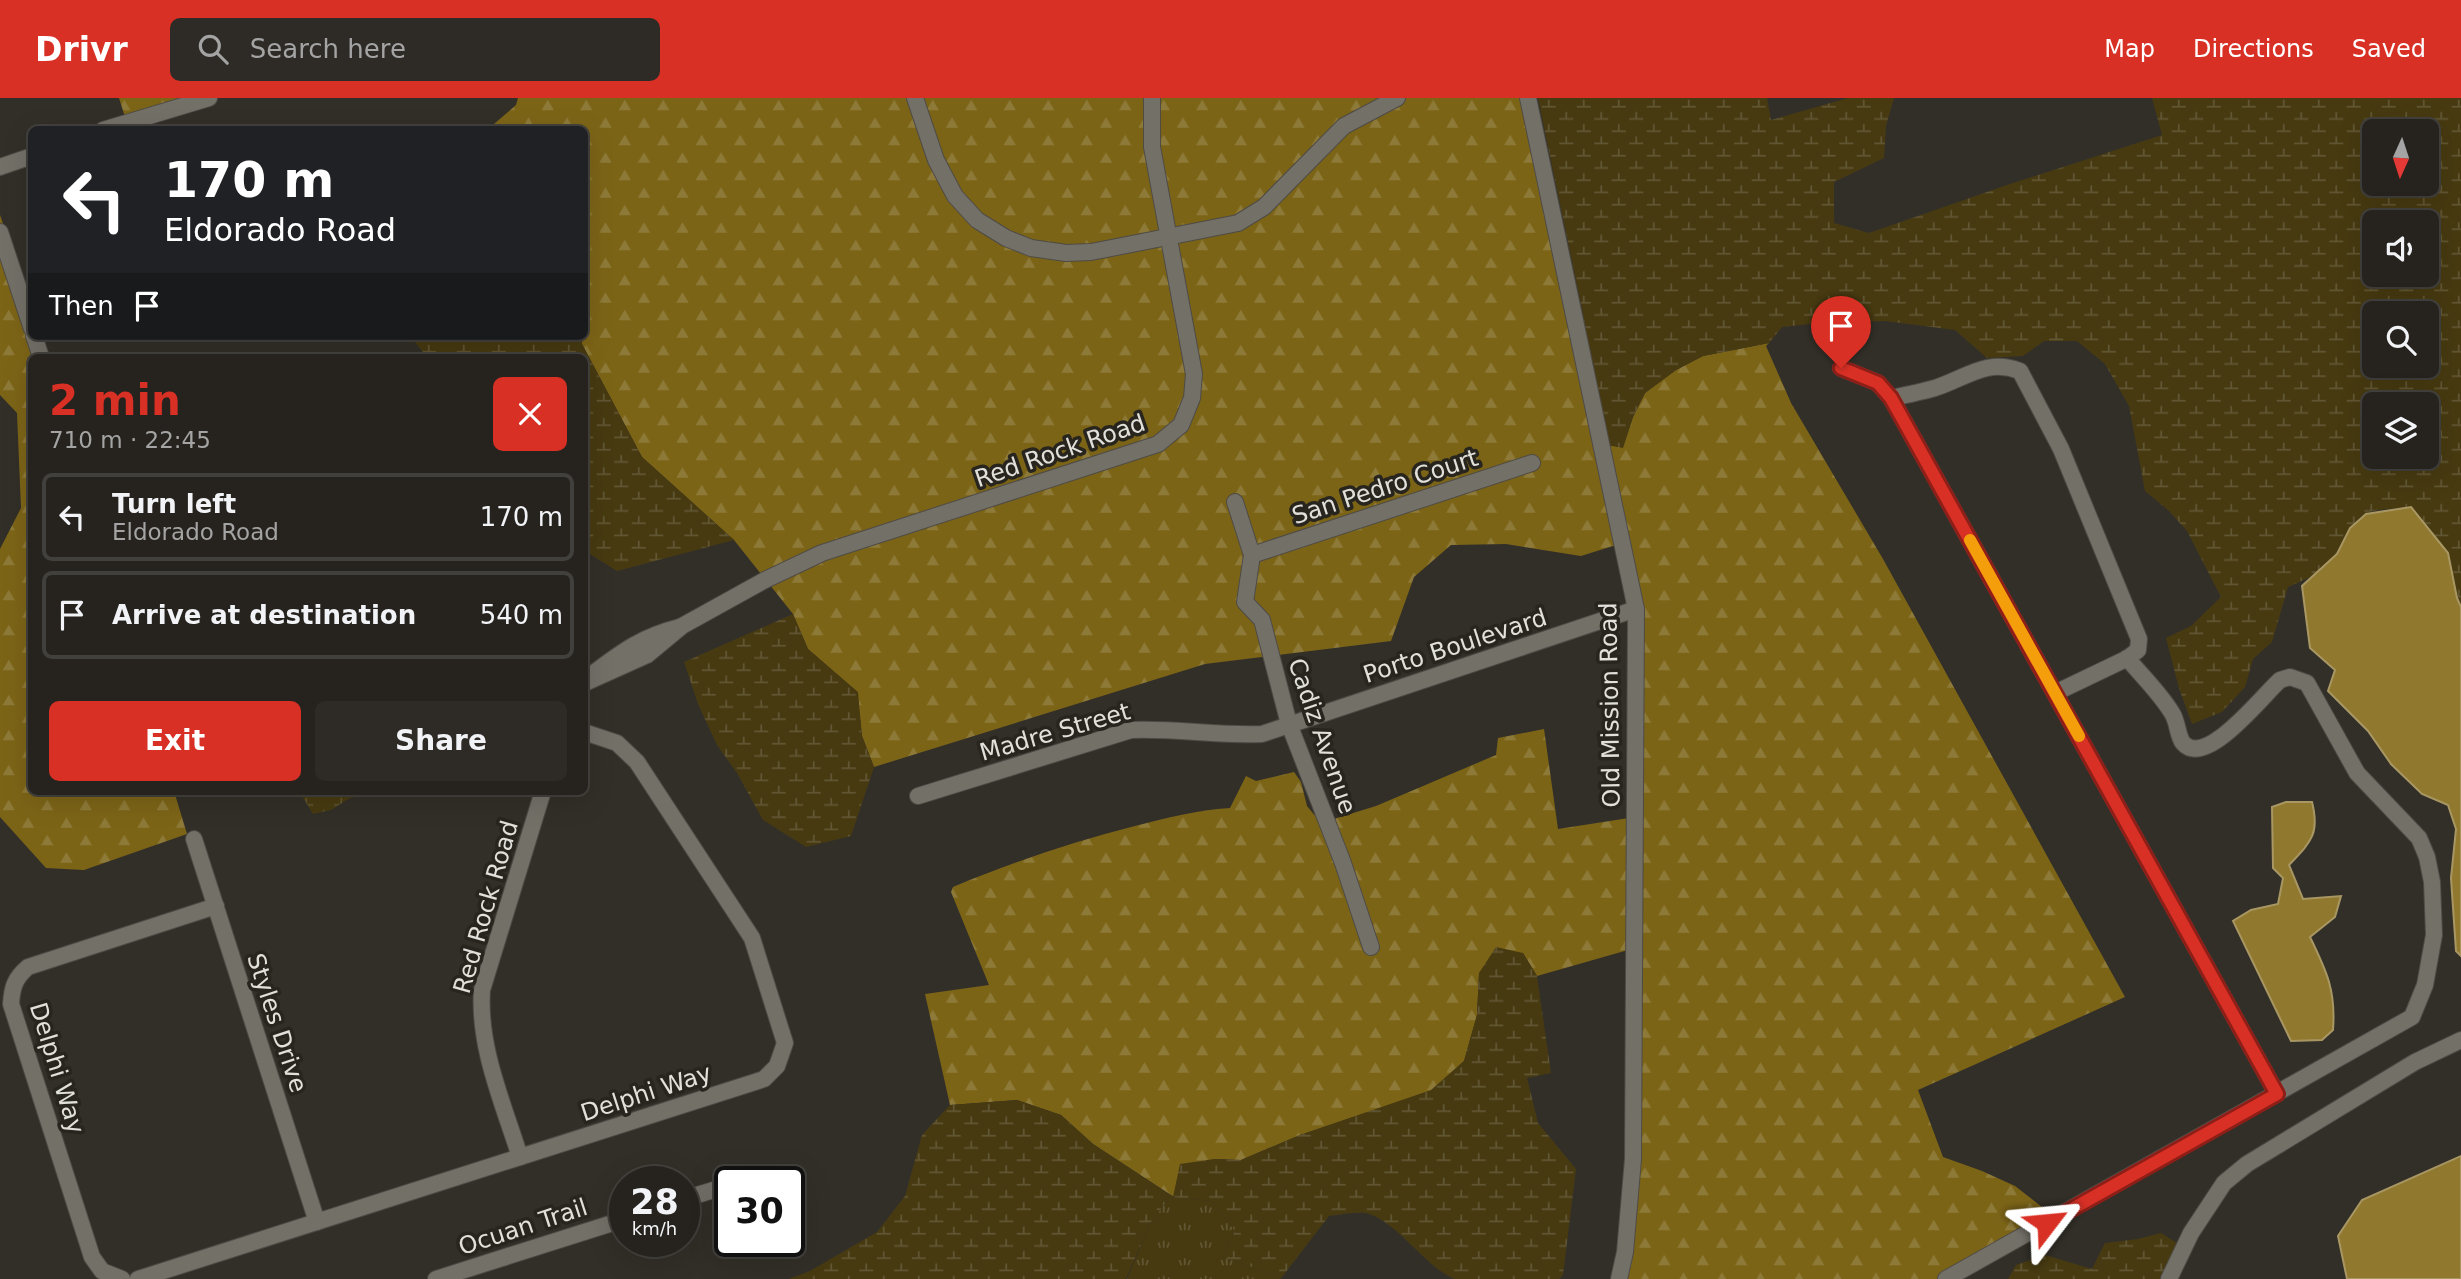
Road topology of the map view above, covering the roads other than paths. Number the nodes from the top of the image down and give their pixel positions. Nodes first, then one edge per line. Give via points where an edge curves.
1 (208, 98) edge
2 (915, 98) edge
3 (1152, 98) edge
4 (1398, 98) edge
5 (1528, 98) edge
6 (116, 126) edge
7 (28, 157) edge
8 (0, 167) edge
9 (0, 232) edge
10 (1168, 237) junction
11 (28, 317) edge
12 (1841, 368) dead end
13 (1891, 398) junction
14 (1532, 463) dead end
15 (1235, 502) dead end
16 (1252, 555) junction
17 (1636, 609) junction
18 (2127, 658) junction
19 (588, 680) edge
20 (2054, 693) junction
21 (1289, 724) junction
22 (588, 733) edge
23 (541, 795) edge
24 (918, 796) dead end
25 (194, 839) dead end
26 (216, 906) junction
27 (1371, 947) dead end
28 (2461, 1040) edge
29 (2277, 1094) junction
30 (520, 1157) junction
31 (317, 1222) junction
32 (609, 1224) edge
33 (122, 1279) edge
34 (138, 1279) edge
35 (436, 1279) edge
36 (1619, 1279) edge
37 (1946, 1279) edge
38 (2169, 1279) edge

1 - 6 street
2 - 10 street via 936,160 955,196 977,220 1006,238 1066,253
3 - 10 street, Red Rock Road via 1152,147
4 - 10 street via 1344,126 1264,207 1238,223
5 - 17 street, Old Mission Road
7 - 8 street
9 - 11 street
10 - 19 street, Red Rock Road via 1194,374 1192,398 1181,425 1158,444 822,553 682,626 656,633 635,652 593,673
12 - 13 street via 1878,383
13 - 18 street via 1935,388 1987,367 2006,365 2020,371 2061,449 2139,639 2138,650
13 - 20 street
14 - 16 street, San Pedro Court
15 - 16 street, Cadiz Avenue
16 - 21 street, Cadiz Avenue via 1245,603 1262,620
17 - 21 street, Porto Boulevard
17 - 36 street, Old Mission Road via 1633,1159
18 - 20 street
18 - 29 street via 2173,714 2188,747 2201,749 2222,737 2280,680 2290,677 2308,683 2357,773 2418,838 2427,857 2434,935 2425,985 2412,1017
20 - 29 street
21 - 24 street, Madre Street via 1262,734 1237,736 1166,728 1131,730
21 - 27 street, Cadiz Avenue
22 - 30 street, Delphi Way via 617,743 637,762 752,938 785,1043 778,1066 764,1079
23 - 30 street, Red Rock Road via 482,990 486,1046
25 - 26 street, Styles Drive
26 - 31 street, Styles Drive
26 - 33 street, Delphi Way via 28,967 12,987 12,1004 92,1257 102,1271
28 - 38 street via 2415,1062 2247,1164 2224,1183 2191,1233
29 - 37 street
30 - 31 street, Delphi Way
31 - 34 street, Delphi Way
32 - 35 street, Ocuan Trail

